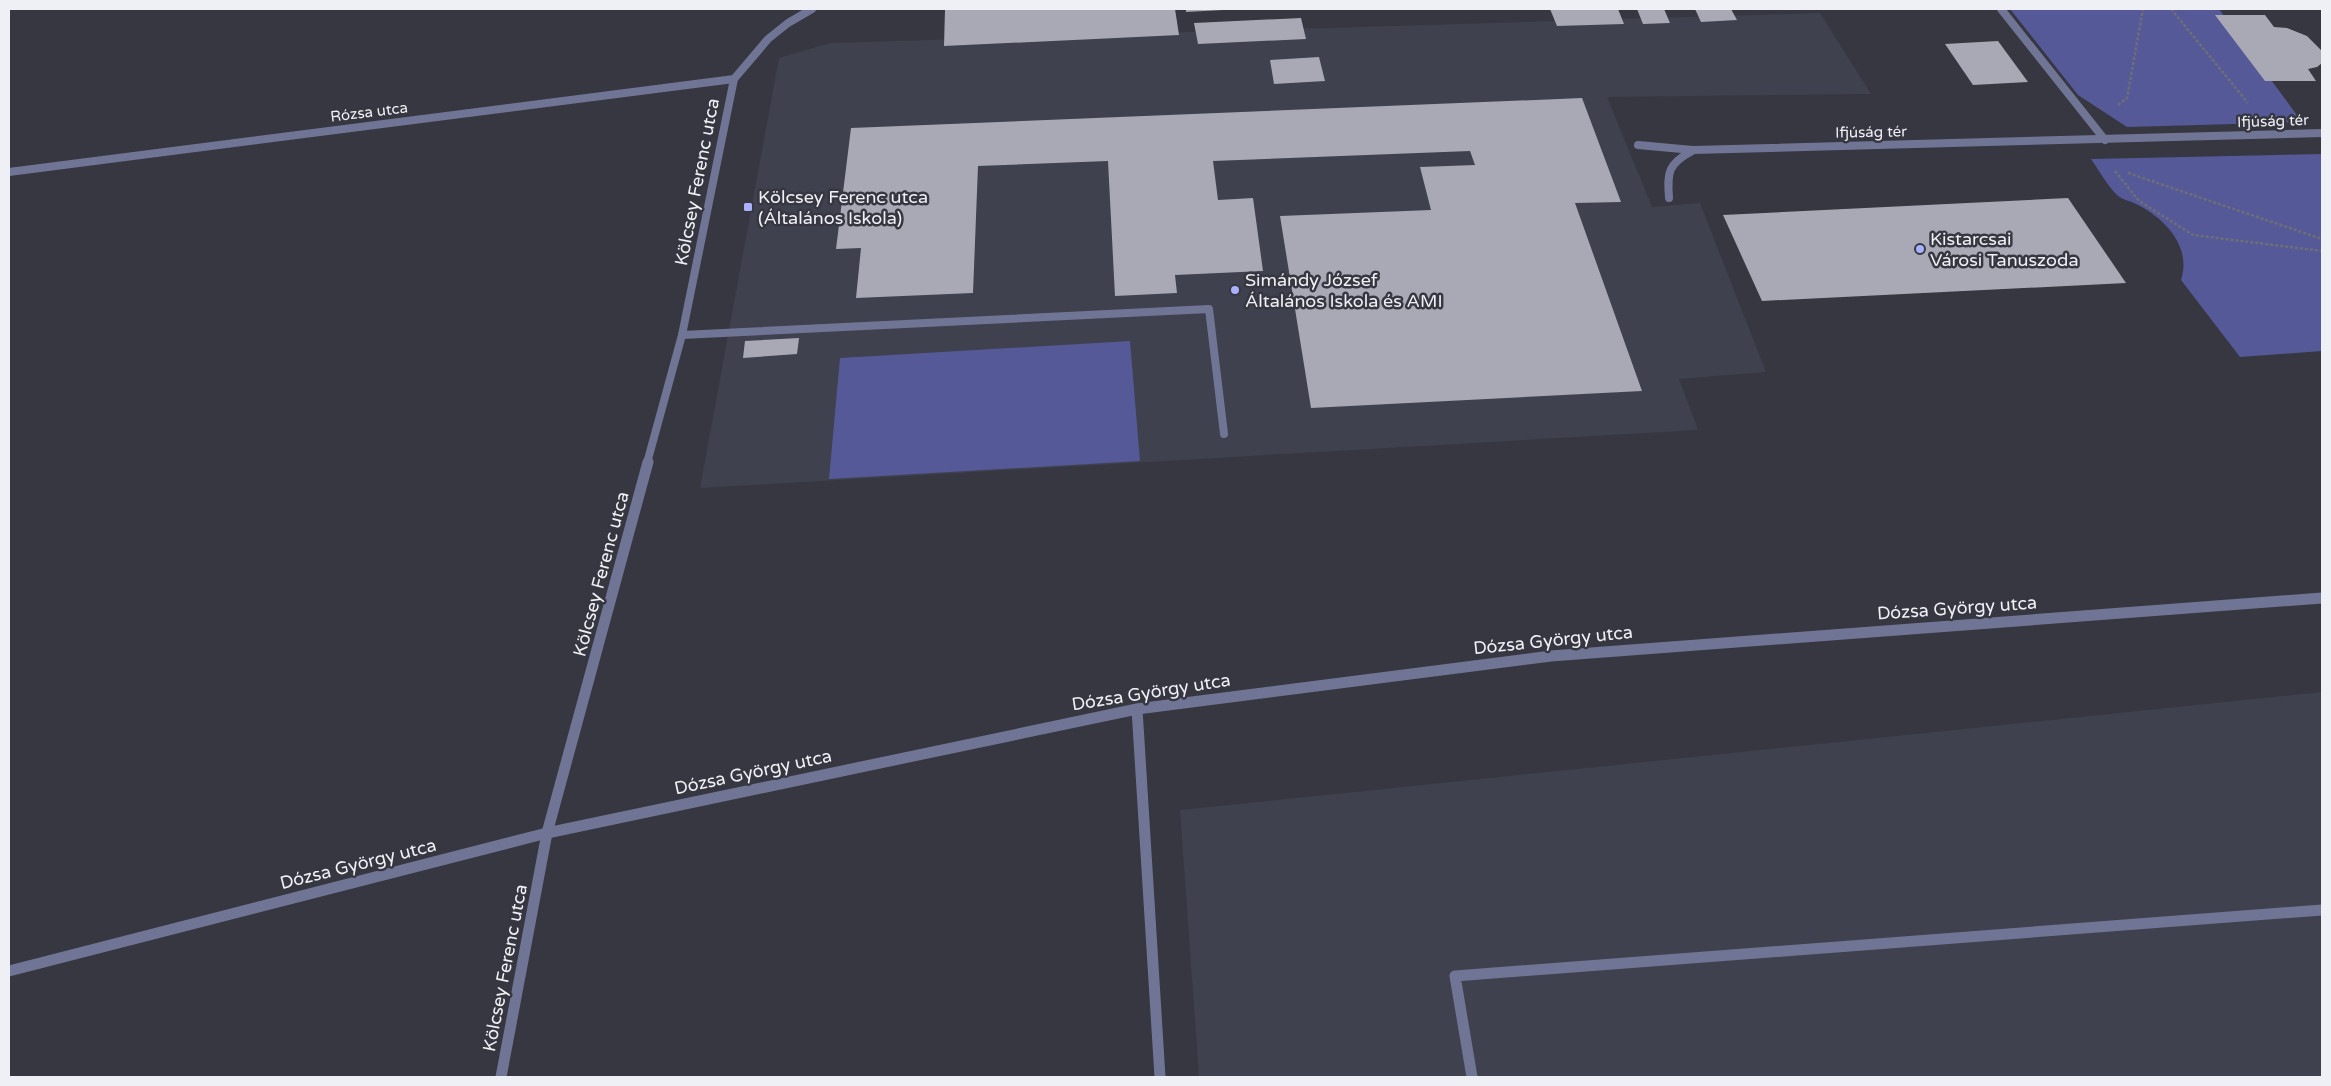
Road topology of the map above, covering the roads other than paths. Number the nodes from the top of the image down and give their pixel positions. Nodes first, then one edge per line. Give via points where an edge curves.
1 (812, 9) edge
2 (2001, 9) edge
3 (734, 79) junction
4 (2322, 133) edge
5 (2105, 140) junction
6 (1638, 145) dead end
7 (1693, 150) junction
8 (9, 172) edge
9 (1669, 198) dead end
10 (682, 336) junction
11 (1224, 434) dead end
12 (2322, 598) edge
13 (1137, 709) junction
14 (548, 833) junction
15 (2322, 910) edge
16 (9, 971) edge
17 (500, 1077) edge
18 (1160, 1077) edge
19 (1472, 1077) edge

1 - 3 street via 780,28 758,47
2 - 5 street
3 - 8 street, Rózsa utca
3 - 10 street, Kölcsey Ferenc utca
4 - 5 street, Ifjúság tér
5 - 7 street, Ifjúság tér
6 - 7 street, Ifjúság tér
7 - 9 street via 1670,167
10 - 11 street via 1209,309
10 - 14 street, Kölcsey Ferenc utca
12 - 13 street, Dózsa György utca via 1551,656
13 - 14 street, Dózsa György utca
13 - 18 street
14 - 16 street, Dózsa György utca
14 - 17 street, Kölcsey Ferenc utca
15 - 19 street via 1455,976

